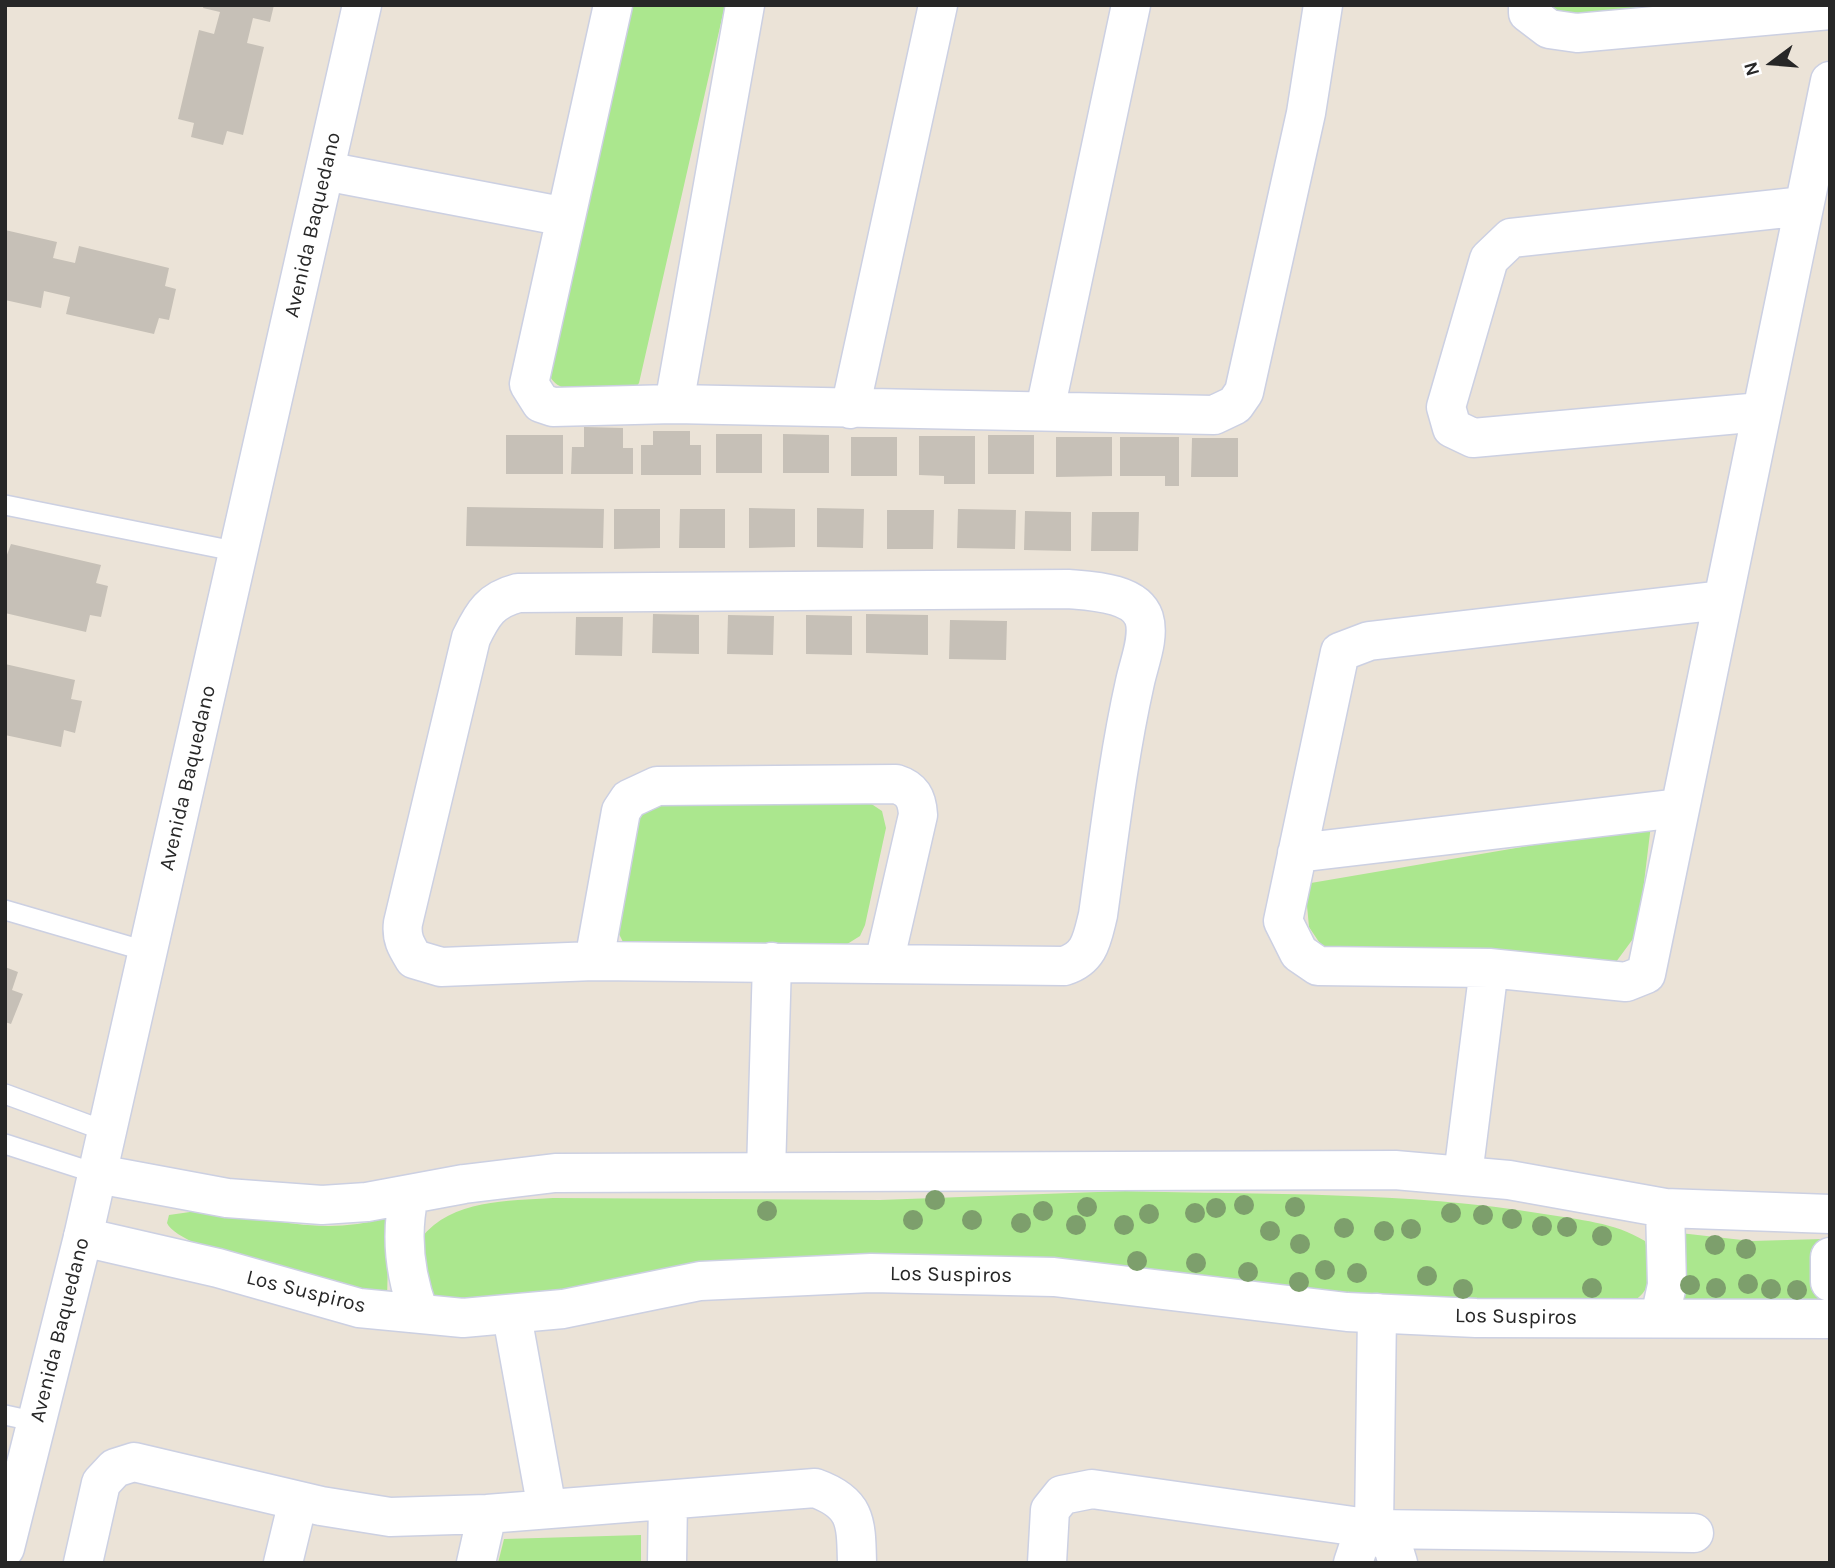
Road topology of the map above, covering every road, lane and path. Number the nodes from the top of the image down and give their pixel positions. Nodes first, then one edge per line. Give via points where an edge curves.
1 (362, 5) edge
2 (613, 5) edge
3 (745, 5) edge
4 (938, 5) edge
5 (1131, 5) edge
6 (1323, 5) edge
7 (1528, 5) edge
8 (1830, 10) edge
9 (1830, 81) edge
10 (325, 171) junction
11 (1804, 206) junction
12 (566, 217) junction
13 (674, 404) junction
14 (850, 409) junction
15 (1045, 410) junction
16 (1761, 412) junction
17 (5, 505) edge
18 (239, 552) junction
19 (1722, 600) junction
20 (1679, 808) junction
21 (1297, 853) junction
22 (5, 910) edge
23 (149, 952) junction
24 (594, 961) junction
25 (772, 962) junction
26 (884, 963) junction
27 (1489, 968) junction
28 (5, 1094) edge
29 (108, 1132) junction
30 (5, 1144) edge
31 (766, 1172) junction
32 (99, 1174) junction
33 (1463, 1175) junction
34 (409, 1196) junction
35 (1665, 1209) junction
36 (1830, 1214) edge
37 (83, 1237) junction
38 (1830, 1257) edge
39 (1830, 1282) edge
40 (419, 1313) junction
41 (1377, 1313) junction
42 (513, 1316) junction
43 (1660, 1317) junction
44 (1830, 1319) edge
45 (21, 1419) edge
46 (668, 1500) junction
47 (298, 1501) junction
48 (547, 1509) junction
49 (487, 1514) junction
50 (1374, 1529) junction
51 (1694, 1533) dead end
52 (5, 1548) edge
53 (83, 1563) edge
54 (283, 1563) edge
55 (476, 1563) edge
56 (667, 1563) edge
57 (857, 1563) edge
58 (1047, 1563) edge
59 (1353, 1563) edge
60 (1398, 1563) edge

1 - 10 street, Avenida Baquedano
2 - 12 street
3 - 13 street
4 - 14 street
5 - 15 street
6 - 15 street via 1274,263 1244,392 1236,405 1214,415
7 - 8 street via 1528,13 1549,29 1577,33
9 - 11 street
10 - 12 street
10 - 18 street, Avenida Baquedano
11 - 16 street
11 - 16 street via 1511,238 1489,258 1446,407 1452,428 1473,438
12 - 13 street via 529,384 533,396 553,407
13 - 14 street
14 - 15 street
16 - 19 street
17 - 18 lane
18 - 23 street, Avenida Baquedano
19 - 20 street
19 - 21 street via 1369,641 1340,652
20 - 21 street
20 - 27 street via 1646,974 1626,982
21 - 27 street via 1283,921 1298,953 1318,966
22 - 23 lane
23 - 29 street, Avenida Baquedano
24 - 25 street
24 - 26 street via 621,811 629,799 657,786 896,784 908,788 918,802 918,815
24 - 26 street via 428,966 414,959 402,935 471,638 482,613 502,597 519,593 1068,589 1095,591 1138,607 1145,620 1144,640 1126,722 1098,915 1084,956 1064,966
25 - 26 street
25 - 31 street
27 - 33 street
28 - 29 lane
29 - 32 street, Avenida Baquedano
30 - 32 lane
31 - 33 street via 1395,1170
31 - 34 street via 555,1173
32 - 34 street via 278,1204 345,1204
32 - 37 street, Avenida Baquedano
33 - 35 street
34 - 40 street via 405,1262
35 - 36 street
35 - 43 street via 1667,1285
37 - 40 street, Los Suspiros via 218,1268 359,1308
37 - 45 street, Avenida Baquedano
38 - 39 street
40 - 42 street, Los Suspiros via 463,1318
41 - 42 street, Los Suspiros via 1054,1277 871,1273 700,1281
41 - 43 street, Los Suspiros via 1476,1318
41 - 50 street
42 - 48 street
43 - 44 street, Los Suspiros
45 - 52 street, Avenida Baquedano
46 - 48 street
46 - 56 street
46 - 57 street via 815,1488 837,1496 846,1506 856,1527
47 - 49 street via 390,1517
47 - 53 street via 134,1462 115,1468 101,1483
47 - 54 street
48 - 49 street
49 - 55 street
50 - 51 street
50 - 58 street via 1109,1490 1072,1491 1062,1495 1050,1510
50 - 59 street via 1359,1545
50 - 60 street via 1393,1547

